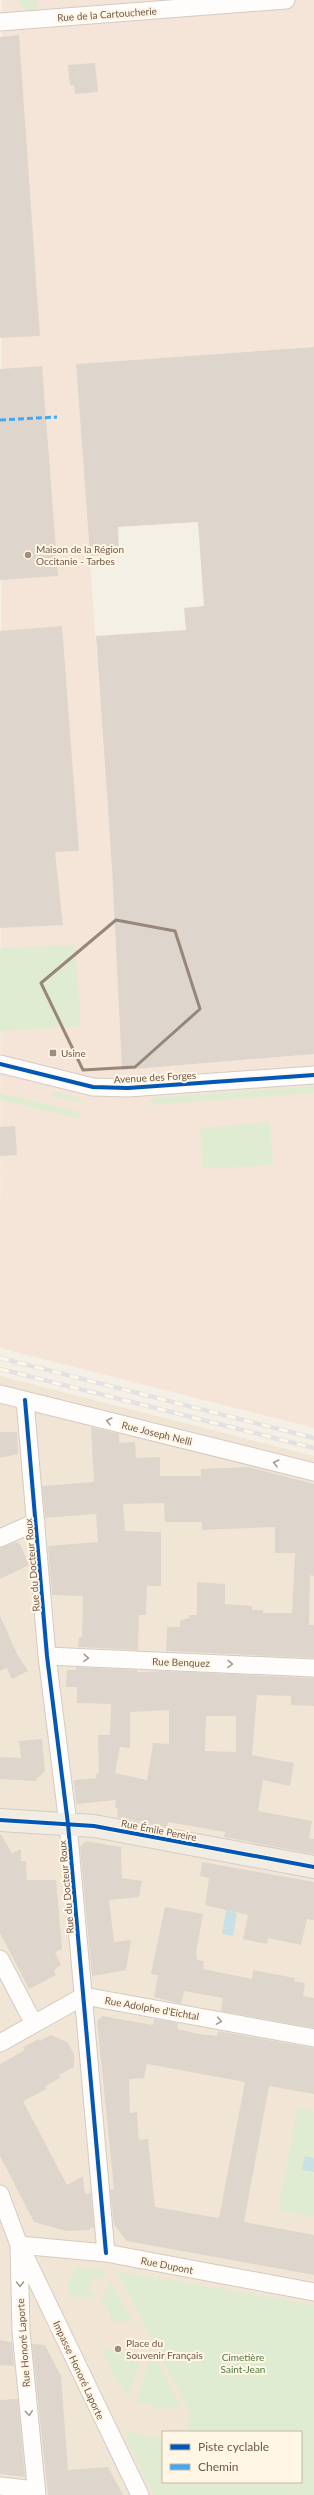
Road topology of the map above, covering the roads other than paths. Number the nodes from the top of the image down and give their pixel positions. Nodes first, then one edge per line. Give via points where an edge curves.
1 (286, 0) edge
2 (0, 22) edge
3 (0, 1064) edge
4 (314, 1075) edge
5 (0, 1394) edge
6 (25, 1400) junction
7 (314, 1472) edge
8 (36, 1522) junction
9 (0, 1538) edge
10 (47, 1656) junction
11 (314, 1668) edge
12 (0, 1820) edge
13 (68, 1824) junction
14 (314, 1867) edge
15 (0, 1959) edge
16 (84, 1996) junction
17 (34, 2024) junction
18 (314, 2038) edge
19 (0, 2043) edge
20 (2, 2201) edge
21 (19, 2244) junction
22 (106, 2253) junction
23 (314, 2292) edge
24 (0, 2486) edge
25 (36, 2492) edge
26 (140, 2495) edge

1 - 2 street, Rue de la Cartoucherie
3 - 4 street, Avenue des Forges via 93,1087 128,1088
5 - 6 street, Rue Joseph Nelli
7 -> 6 street, Rue Joseph Nelli
6 - 8 street, Rue du Docteur Roux
8 - 9 street
8 - 10 street, Rue du Docteur Roux
10 -> 11 street, Rue Benquez
10 - 13 street, Rue du Docteur Roux
12 - 13 main road, Rue Émile Pereire
13 - 14 main road, Rue Émile Pereire via 94,1826
13 - 16 street, Rue du Docteur Roux
15 - 17 street
16 - 17 street
16 -> 18 street, Rue Adolphe d'Eichtal
16 - 22 street, Rue du Docteur Roux
17 - 19 street
20 - 21 street, Rue Honoré Laporte
21 - 22 street, Rue Dupont
21 -> 25 street, Rue Honoré Laporte via 21,2331
21 - 26 street, Impasse Honoré Laporte
22 - 23 street, Rue Dupont
24 - 25 street

